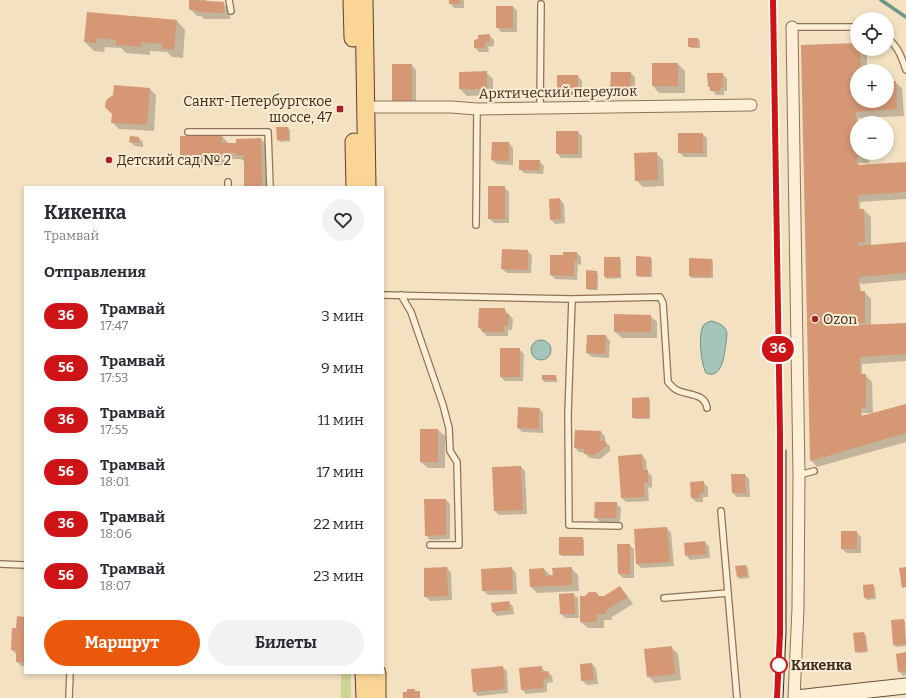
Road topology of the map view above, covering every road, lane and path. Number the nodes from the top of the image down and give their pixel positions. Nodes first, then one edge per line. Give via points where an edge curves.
1 (229, 0) edge
2 (352, 0) edge
3 (364, 0) edge
4 (541, 4) dead end
5 (231, 11) dead end
6 (792, 27) joint
7 (850, 27) edge
8 (894, 45) edge
9 (906, 70) edge
10 (751, 105) dead end
11 (365, 107) junction
12 (540, 108) junction
13 (477, 109) junction
14 (188, 132) dead end
15 (270, 186) edge
16 (355, 186) edge
17 (367, 186) edge
18 (476, 225) dead end
19 (384, 295) edge
20 (401, 295) junction
21 (572, 298) junction
22 (707, 408) dead end
23 (814, 471) dead end
24 (800, 475) junction
25 (721, 511) dead end
26 (619, 526) dead end
27 (430, 545) dead end
28 (0, 564) edge
29 (24, 565) edge
30 (728, 593) junction
31 (664, 598) dead end
32 (70, 674) edge
33 (364, 674) edge
34 (377, 674) edge
35 (906, 686) edge
36 (70, 698) edge
37 (365, 698) edge
38 (377, 698) edge
39 (737, 698) edge
40 (795, 698) edge

1 - 5 lane
2 - 16 main road
3 - 11 main road
4 - 12 lane
6 - 7 lane
6 - 24 street
8 - 9 lane via 902,56
10 - 12 street, Арктический переулок
11 - 13 street, Арктический переулок
11 - 17 main road
12 - 13 street, Арктический переулок
13 - 18 lane
14 - 15 lane via 268,132
19 - 20 lane
20 - 21 lane
20 - 27 lane via 411,312 444,404 450,451 457,462 459,546
21 - 22 lane via 660,297 663,304 668,382 674,389 703,398
21 - 26 lane via 568,414 569,525
23 - 24 lane
24 - 40 street
25 - 30 lane
28 - 29 lane
30 - 31 lane
30 - 39 lane
32 - 36 lane
33 - 37 main road
34 - 38 main road
35 - 40 main road

